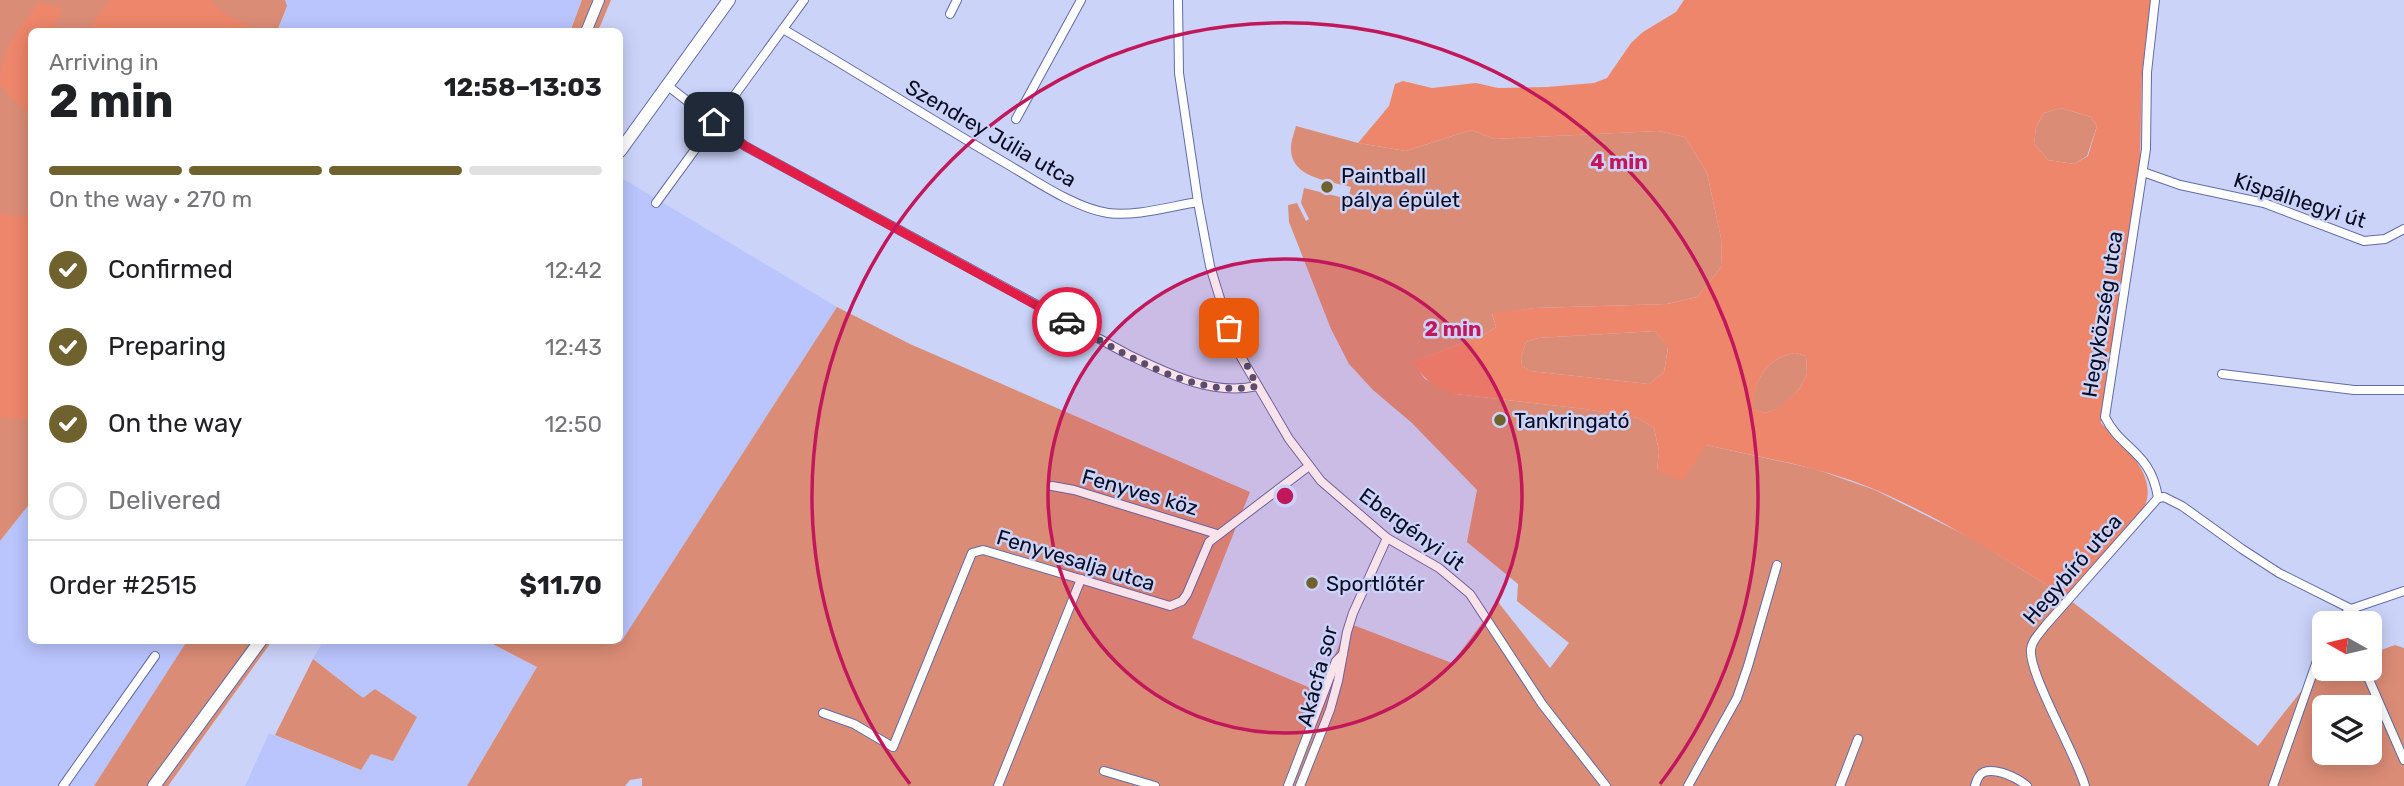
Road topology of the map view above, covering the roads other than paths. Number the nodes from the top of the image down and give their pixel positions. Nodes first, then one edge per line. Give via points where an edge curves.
1 (599, 0) edge
2 (804, 0) edge
3 (957, 0) edge
4 (1081, 0) edge
5 (1178, 0) edge
6 (2155, 0) edge
7 (723, 2) edge
8 (950, 14) dead end
9 (588, 28) edge
10 (783, 29) junction
11 (668, 86) junction
12 (1016, 119) dead end
13 (714, 122) junction
14 (623, 147) edge
15 (2143, 172) junction
16 (1198, 202) junction
17 (656, 203) dead end
18 (2404, 229) edge
19 (2222, 374) dead end
20 (1257, 386) junction
21 (2404, 390) edge
22 (1309, 466) junction
23 (1052, 486) dead end
24 (2158, 498) junction
25 (1217, 534) junction
26 (1387, 538) junction
27 (1777, 565) dead end
28 (1081, 579) junction
29 (2404, 591) edge
30 (2351, 609) joint
31 (258, 644) edge
32 (1343, 654) junction
33 (155, 656) dead end
34 (2312, 675) edge
35 (2370, 681) edge
36 (823, 713) dead end
37 (1857, 740) dead end
38 (2404, 760) edge
39 (1104, 771) dead end
40 (63, 786) edge
41 (154, 786) edge
42 (998, 786) edge
43 (1155, 786) edge
44 (1288, 786) edge
45 (1300, 786) edge
46 (1605, 786) edge
47 (1688, 786) edge
48 (1840, 786) edge
49 (1975, 786) edge
50 (2027, 786) edge
51 (2085, 786) edge
52 (2273, 786) edge

1 - 9 street
2 - 10 street
3 - 8 street
4 - 12 street
5 - 16 street, Ebergényi út via 1179,73
6 - 15 street, Hegyközség utca
7 - 11 main road
10 - 13 street
10 - 16 street, Szendrey Júlia utca via 927,118 1083,205 1125,214
11 - 13 street
11 - 14 main road
13 - 17 street
13 - 20 street via 745,146 1129,355 1212,387
15 - 18 street, Kispálhegyi út via 2264,203 2364,241 2385,239
15 - 24 street, Hegyközség utca via 2104,410 2109,424 2144,460
16 - 20 street, Ebergényi út via 1218,296
19 - 21 street via 2354,390
20 - 22 street, Ebergényi út
22 - 25 street, Fenyvesalja utca
22 - 26 street, Ebergényi út
23 - 25 street, Fenyves köz
24 - 30 street via 2164,496 2182,506 2279,573
24 - 51 street, Hegybíró utca via 2030,649 2035,673
25 - 28 street, Fenyvesalja utca via 1205,549 1187,594 1176,604 1162,605
26 - 32 street, Akácfa sor via 1353,613
26 - 46 street, Ebergényi út via 1439,568 1470,594 1542,704
27 - 47 street via 1737,698
28 - 36 street, Fenyvesalja utca via 983,550 972,553 892,747 854,724
28 - 42 street
29 - 30 street
31 - 41 main road
32 - 44 street via 1336,661
32 - 45 street, Akácfa sor via 1330,710
33 - 40 street
34 - 52 street
35 - 38 street
37 - 48 street
39 - 43 street
49 - 50 street via 1978,777 1989,772 2019,779

